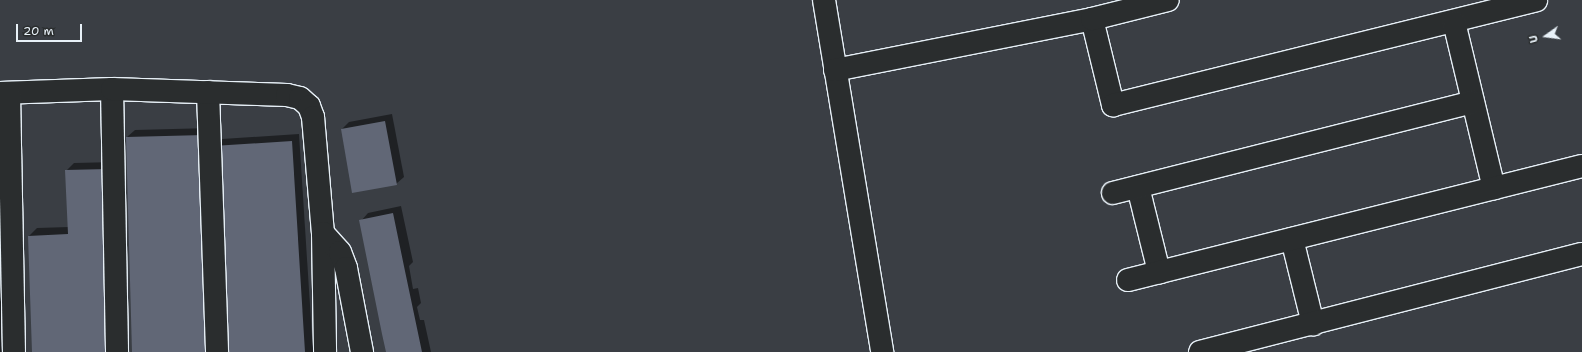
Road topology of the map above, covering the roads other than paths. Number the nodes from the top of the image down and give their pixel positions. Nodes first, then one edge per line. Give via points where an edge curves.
1 (824, 0) edge
2 (1168, 0) edge
3 (1536, 0) edge
4 (1105, 11) edge
5 (1454, 22) junction
6 (835, 70) junction
7 (112, 90) junction
8 (208, 92) junction
9 (5, 93) edge
10 (1473, 102) junction
11 (1582, 166) edge
12 (1138, 187) junction
13 (1494, 188) junction
14 (1113, 193) dead end
15 (323, 233) junction
16 (1292, 239) junction
17 (1582, 254) edge
18 (1159, 272) junction
19 (1128, 280) dead end
20 (1313, 324) junction
21 (1238, 347) edge
22 (14, 352) edge
23 (117, 352) edge
24 (216, 352) edge
25 (325, 352) edge
26 (362, 352) edge
27 (882, 352) edge
28 (1200, 352) edge

1 - 6 street
2 - 4 street
3 - 5 street
4 - 5 street via 1113,105
4 - 6 street
5 - 10 street
6 - 27 street
7 - 8 street
7 - 9 street
7 - 23 street
8 - 15 street via 288,95 300,98 309,106 313,117
8 - 24 street
9 - 22 street
10 - 12 street
10 - 13 street
11 - 13 street
12 - 14 street
12 - 18 street
13 - 16 street
15 - 25 street
15 - 26 street via 340,252 346,268
16 - 18 street
16 - 20 street
17 - 20 street
18 - 19 street
20 - 21 street
21 - 28 street

